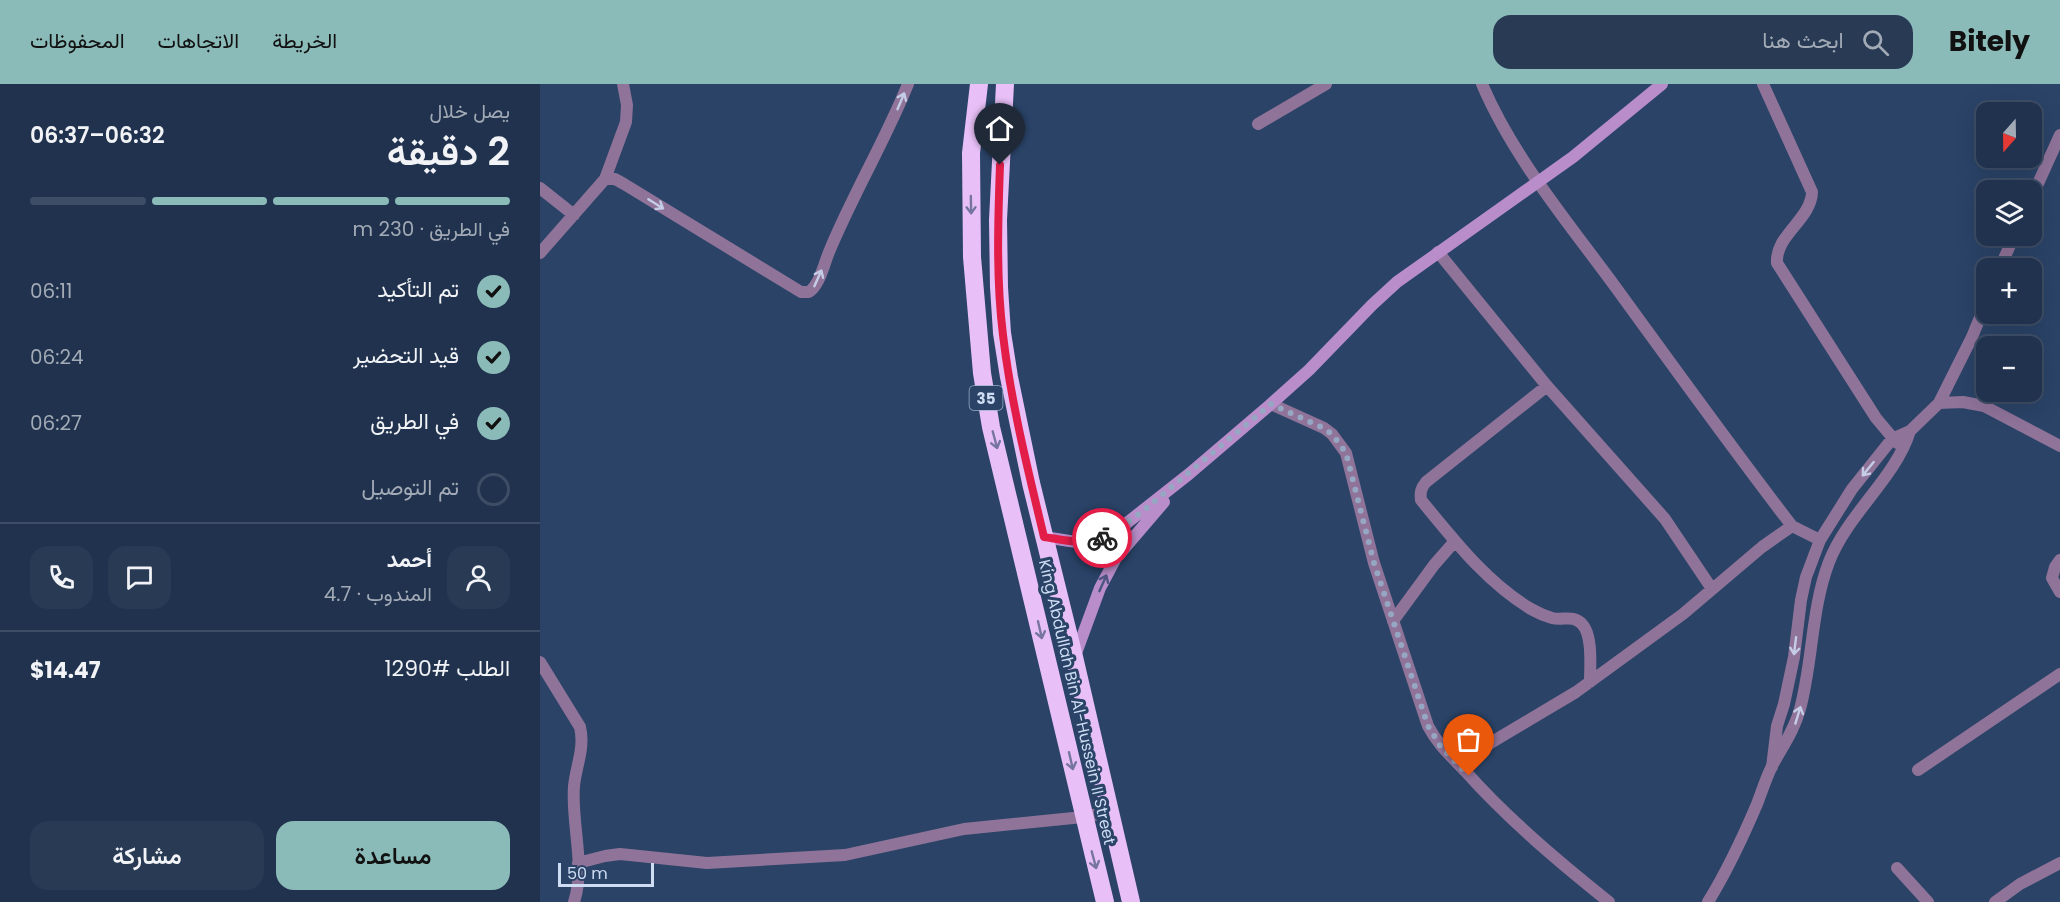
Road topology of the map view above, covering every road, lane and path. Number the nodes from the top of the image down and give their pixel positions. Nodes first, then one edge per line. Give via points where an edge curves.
1 (622, 84) edge
2 (908, 84) edge
3 (979, 84) edge
4 (1005, 84) edge
5 (1326, 84) edge
6 (1482, 84) edge
7 (1662, 84) edge
8 (1763, 84) edge
9 (1257, 124) dead end
10 (2060, 135) edge
11 (605, 180) junction
12 (2040, 180) edge
13 (1538, 182) junction
14 (540, 188) edge
15 (574, 215) junction
16 (1437, 252) junction
17 (540, 253) edge
18 (1977, 324) edge
19 (1547, 386) junction
20 (1939, 403) junction
21 (1271, 404) junction
22 (1910, 432) junction
23 (1892, 440) junction
24 (2060, 446) edge
25 (1905, 450) junction
26 (1189, 474) junction
27 (1792, 526) junction
28 (1044, 537) junction
29 (1820, 540) junction
30 (1455, 542) junction
31 (2060, 560) edge
32 (1712, 589) junction
33 (2060, 591) edge
34 (1393, 621) junction
35 (1074, 657) junction
36 (540, 662) edge
37 (2060, 674) edge
38 (1590, 681) junction
39 (545, 683) edge
40 (1457, 763) junction
41 (1772, 767) junction
42 (1918, 770) dead end
43 (1109, 812) junction
44 (1083, 817) junction
45 (578, 863) junction
46 (2060, 863) edge
47 (1897, 868) dead end
48 (574, 902) edge
49 (1105, 902) edge
50 (1131, 902) edge
51 (1609, 902) edge
52 (1708, 902) edge
53 (1928, 902) edge
54 (1995, 902) edge

1 - 11 street via 626,122
11 -> 2 street via 615,179 801,292 809,292 817,283
3 -> 44 highway, King Abdullah Bin Al-Hussein II Street / 35 via 971,153 971,203 982,373 991,427
4 - 28 highway, King Abdullah Bin Al-Hussein II Street / 35 via 998,220 1002,333
5 - 9 street
6 - 13 street
7 - 13 street
8 - 23 street via 1812,192 1809,208 1780,248 1778,263
10 - 12 street
11 - 15 street
13 - 16 street
13 - 27 street
14 - 15 street
15 - 17 street
16 - 19 street
16 - 21 street via 1397,282
18 - 20 street
19 - 30 street via 1423,486 1421,500
19 - 32 street via 1665,519
20 - 22 street
20 - 24 street via 1984,406
21 - 26 street
21 - 34 street via 1323,428 1346,453
22 - 23 street
22 - 25 street
23 - 25 street
23 -> 29 street via 1852,489
41 -> 25 street via 1793,732 1800,711 1828,563 1851,520
26 - 28 street via 1106,536 1076,542
35 -> 26 street via 1100,588 1116,558
27 - 29 street
27 - 32 street
28 - 35 highway, King Abdullah Bin Al-Hussein II Street / 35
29 -> 41 street via 1802,592 1794,657 1777,726
30 - 34 street
30 - 38 street via 1529,608 1554,619 1575,618 1583,624 1589,639
31 - 33 street via 2052,578
32 - 38 street
34 - 40 street via 1428,726
35 - 43 highway, King Abdullah Bin Al-Hussein II Street / 35
36 - 39 street
37 - 42 street
38 - 40 street
39 - 45 street via 580,727 582,735 574,797
40 - 51 street via 1510,818
41 - 52 street via 1722,880
43 - 44 street
43 - 50 highway, King Abdullah Bin Al-Hussein II Street / 35
44 - 45 street via 964,829 845,855 706,863 620,854
44 -> 49 highway, King Abdullah Bin Al-Hussein II Street / 35
45 - 48 street
46 - 54 street
47 - 53 street

